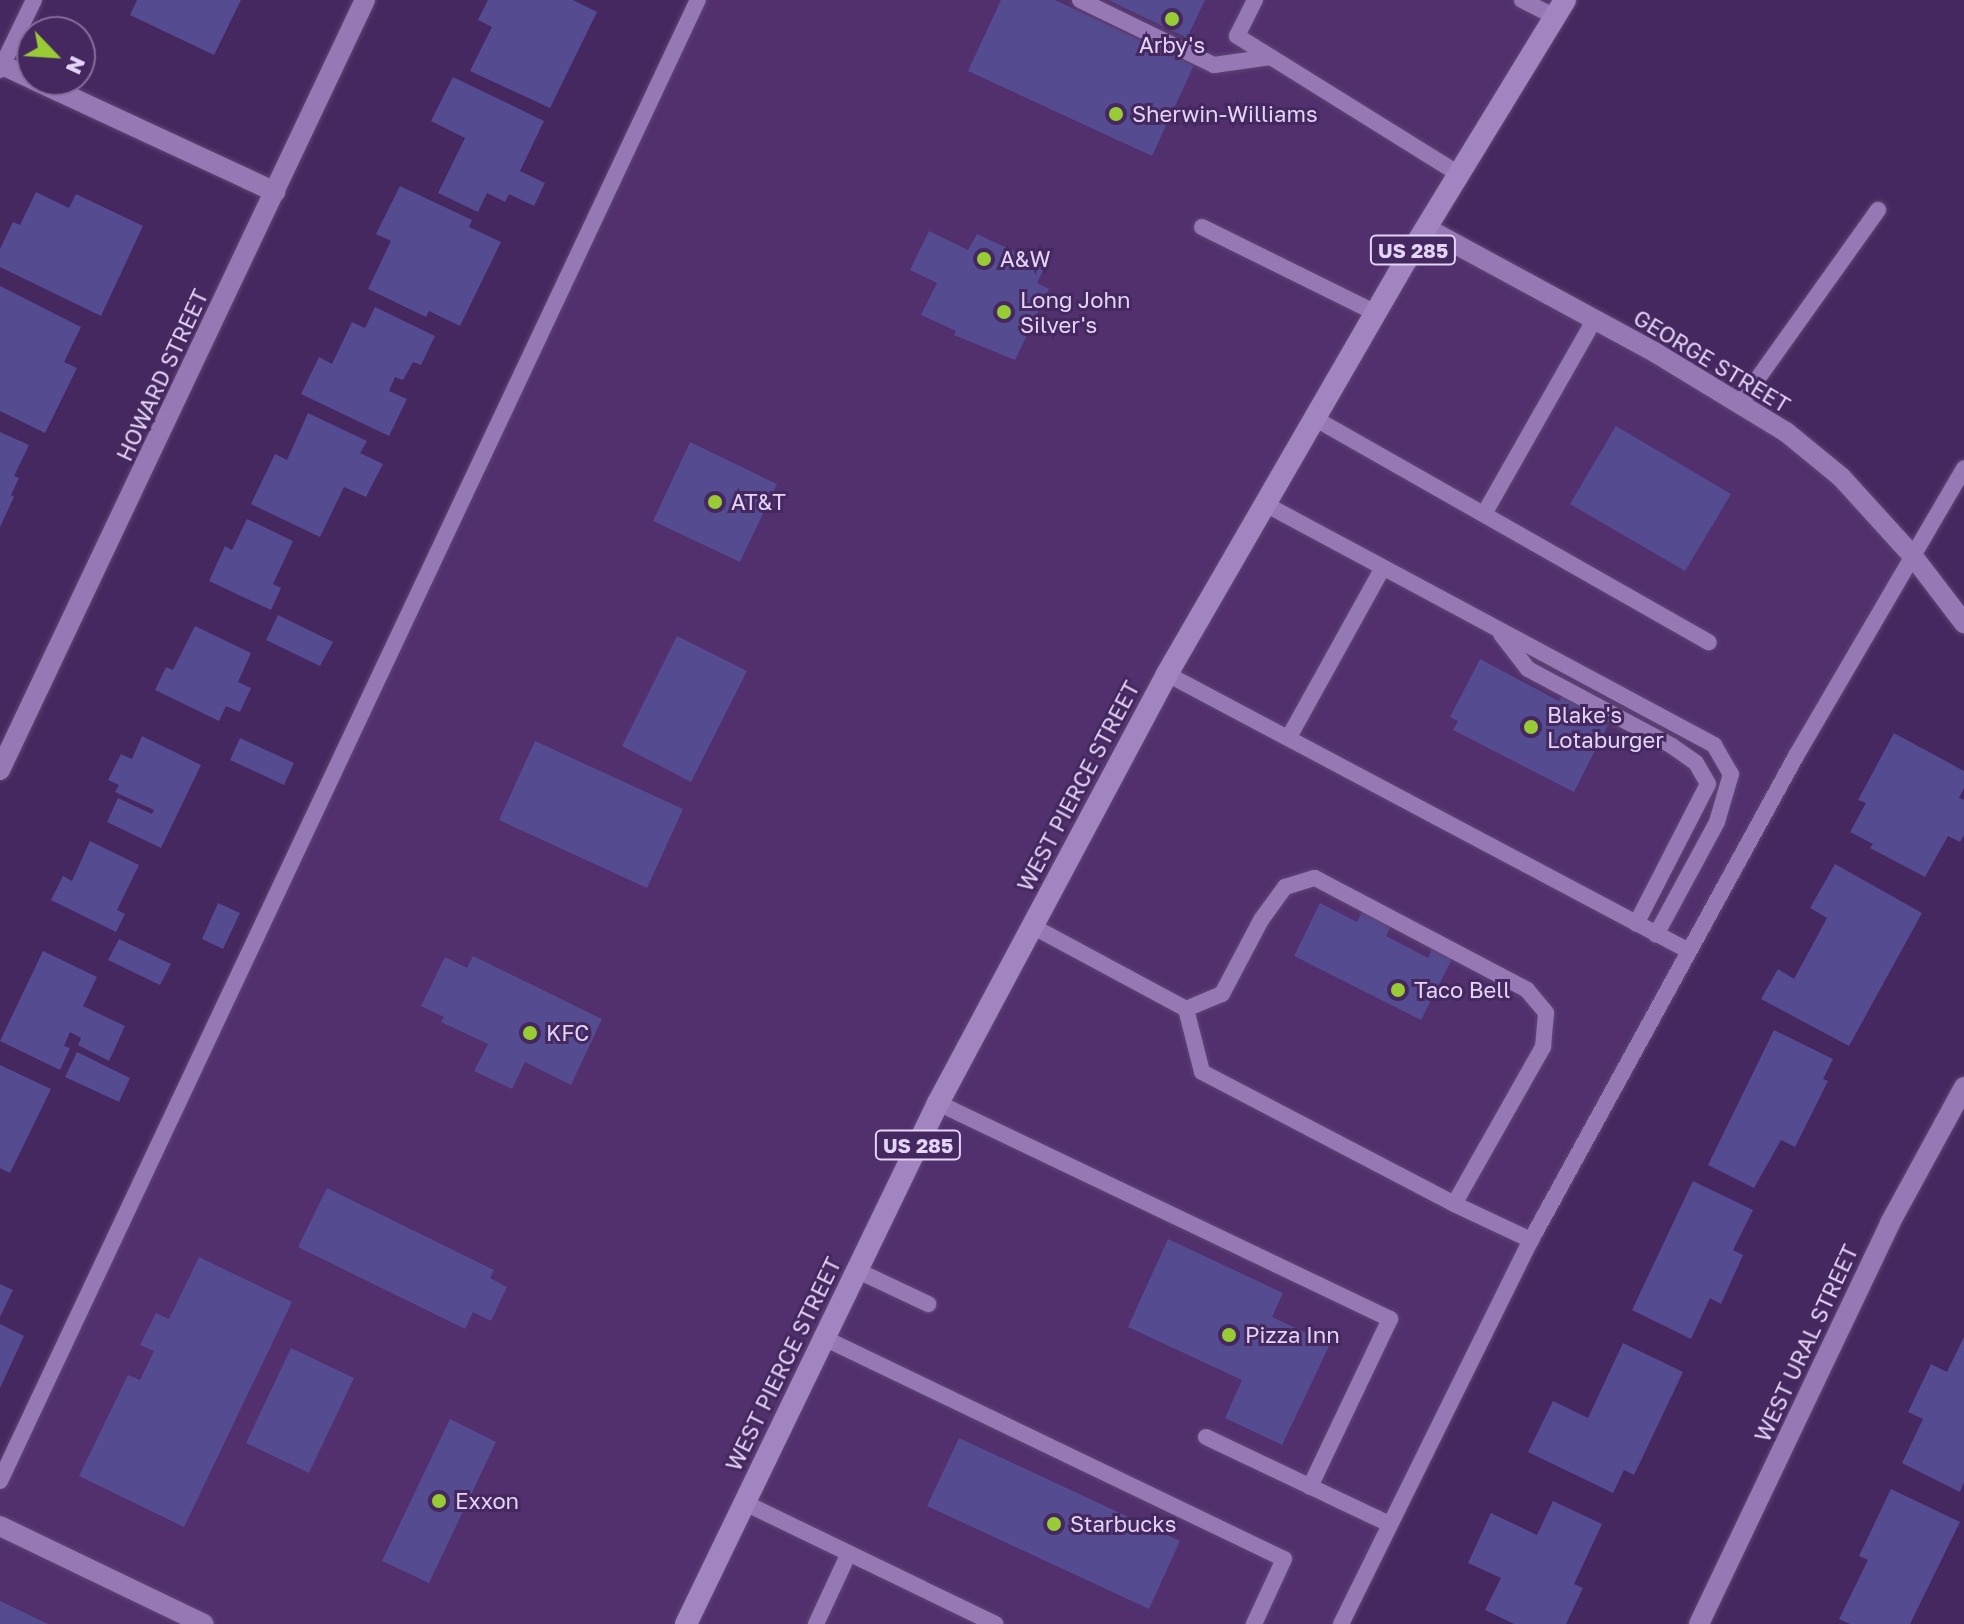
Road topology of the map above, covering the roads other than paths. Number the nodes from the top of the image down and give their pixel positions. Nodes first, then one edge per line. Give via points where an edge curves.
1 (34, 0) edge
2 (365, 0) edge
3 (698, 0) edge
4 (1080, 0) edge
5 (1255, 0) edge
6 (1522, 0) edge
7 (1560, 8) edge
8 (1270, 57) junction
9 (1, 66) edge
10 (68, 96) edge
11 (1459, 174) junction
12 (275, 192) junction
13 (1878, 210) dead end
14 (1202, 227) dead end
15 (1426, 228) junction
16 (1376, 313) junction
17 (1594, 320) junction
18 (1741, 402) junction
19 (1314, 418) junction
20 (1964, 469) edge
21 (1265, 504) junction
22 (1484, 514) junction
23 (1912, 555) junction
24 (1382, 569) junction
25 (1964, 623) edge
26 (1495, 628) junction
27 (1709, 642) dead end
28 (1167, 674) junction
29 (1289, 737) junction
30 (0, 770) edge
31 (1636, 924) junction
32 (1032, 926) junction
33 (1656, 935) junction
34 (1689, 951) junction
35 (1186, 1009) junction
36 (1964, 1087) edge
37 (938, 1103) junction
38 (1454, 1204) junction
39 (1531, 1240) junction
40 (856, 1270) junction
41 (928, 1304) dead end
42 (824, 1338) junction
43 (1206, 1437) dead end
44 (0, 1481) edge
45 (1310, 1487) junction
46 (745, 1503) junction
47 (1389, 1524) junction
48 (0, 1526) edge
49 (849, 1553) junction
50 (204, 1624) edge
51 (686, 1624) edge
52 (816, 1624) edge
53 (995, 1624) edge
54 (1254, 1624) edge
55 (1341, 1624) edge
56 (1699, 1624) edge

1 - 9 lane
2 - 12 street, HOWARD STREET
3 - 44 lane
4 - 8 lane via 1214,65
5 - 8 lane via 1237,36
6 - 7 lane
7 - 11 highway, WEST PIERCE STREET / US 285
8 - 11 lane
10 - 12 street
11 - 15 highway, WEST PIERCE STREET / US 285
12 - 30 street, HOWARD STREET
13 - 18 lane
14 - 16 lane
15 - 16 highway, WEST PIERCE STREET / US 285
15 - 17 street, GEORGE STREET
16 - 19 highway, WEST PIERCE STREET / US 285
17 - 18 street, GEORGE STREET
17 - 22 lane
18 - 23 street, GEORGE STREET via 1841,477
19 - 21 highway, WEST PIERCE STREET / US 285
19 - 22 lane
20 - 23 lane
21 - 24 lane
21 - 28 highway, WEST PIERCE STREET / US 285
22 - 27 lane
23 - 25 street, GEORGE STREET
23 - 34 lane
24 - 26 lane
24 - 29 lane
26 - 31 lane via 1528,669 1672,746 1696,763 1708,784
26 - 33 lane via 1714,745 1731,774 1717,822
28 - 29 lane
28 - 32 highway, WEST PIERCE STREET / US 285
29 - 31 lane
31 - 33 lane
32 - 35 lane
32 - 37 highway, WEST PIERCE STREET / US 285
33 - 34 lane
34 - 39 lane
35 - 38 lane via 1202,1072
35 - 38 lane via 1222,994 1285,887 1315,878 1527,990 1546,1013 1543,1047
36 - 56 street, WEST URAL STREET via 1890,1223
37 - 40 highway, WEST PIERCE STREET / US 285
37 - 45 lane via 1390,1319
38 - 39 lane
39 - 47 lane
40 - 41 lane
40 - 42 highway, WEST PIERCE STREET / US 285
42 - 46 highway, WEST PIERCE STREET / US 285
42 - 54 lane via 1284,1559
43 - 45 lane
45 - 47 lane
46 - 49 lane
46 - 51 highway, WEST PIERCE STREET / US 285
47 - 55 lane
48 - 50 street
49 - 52 lane
49 - 53 lane

